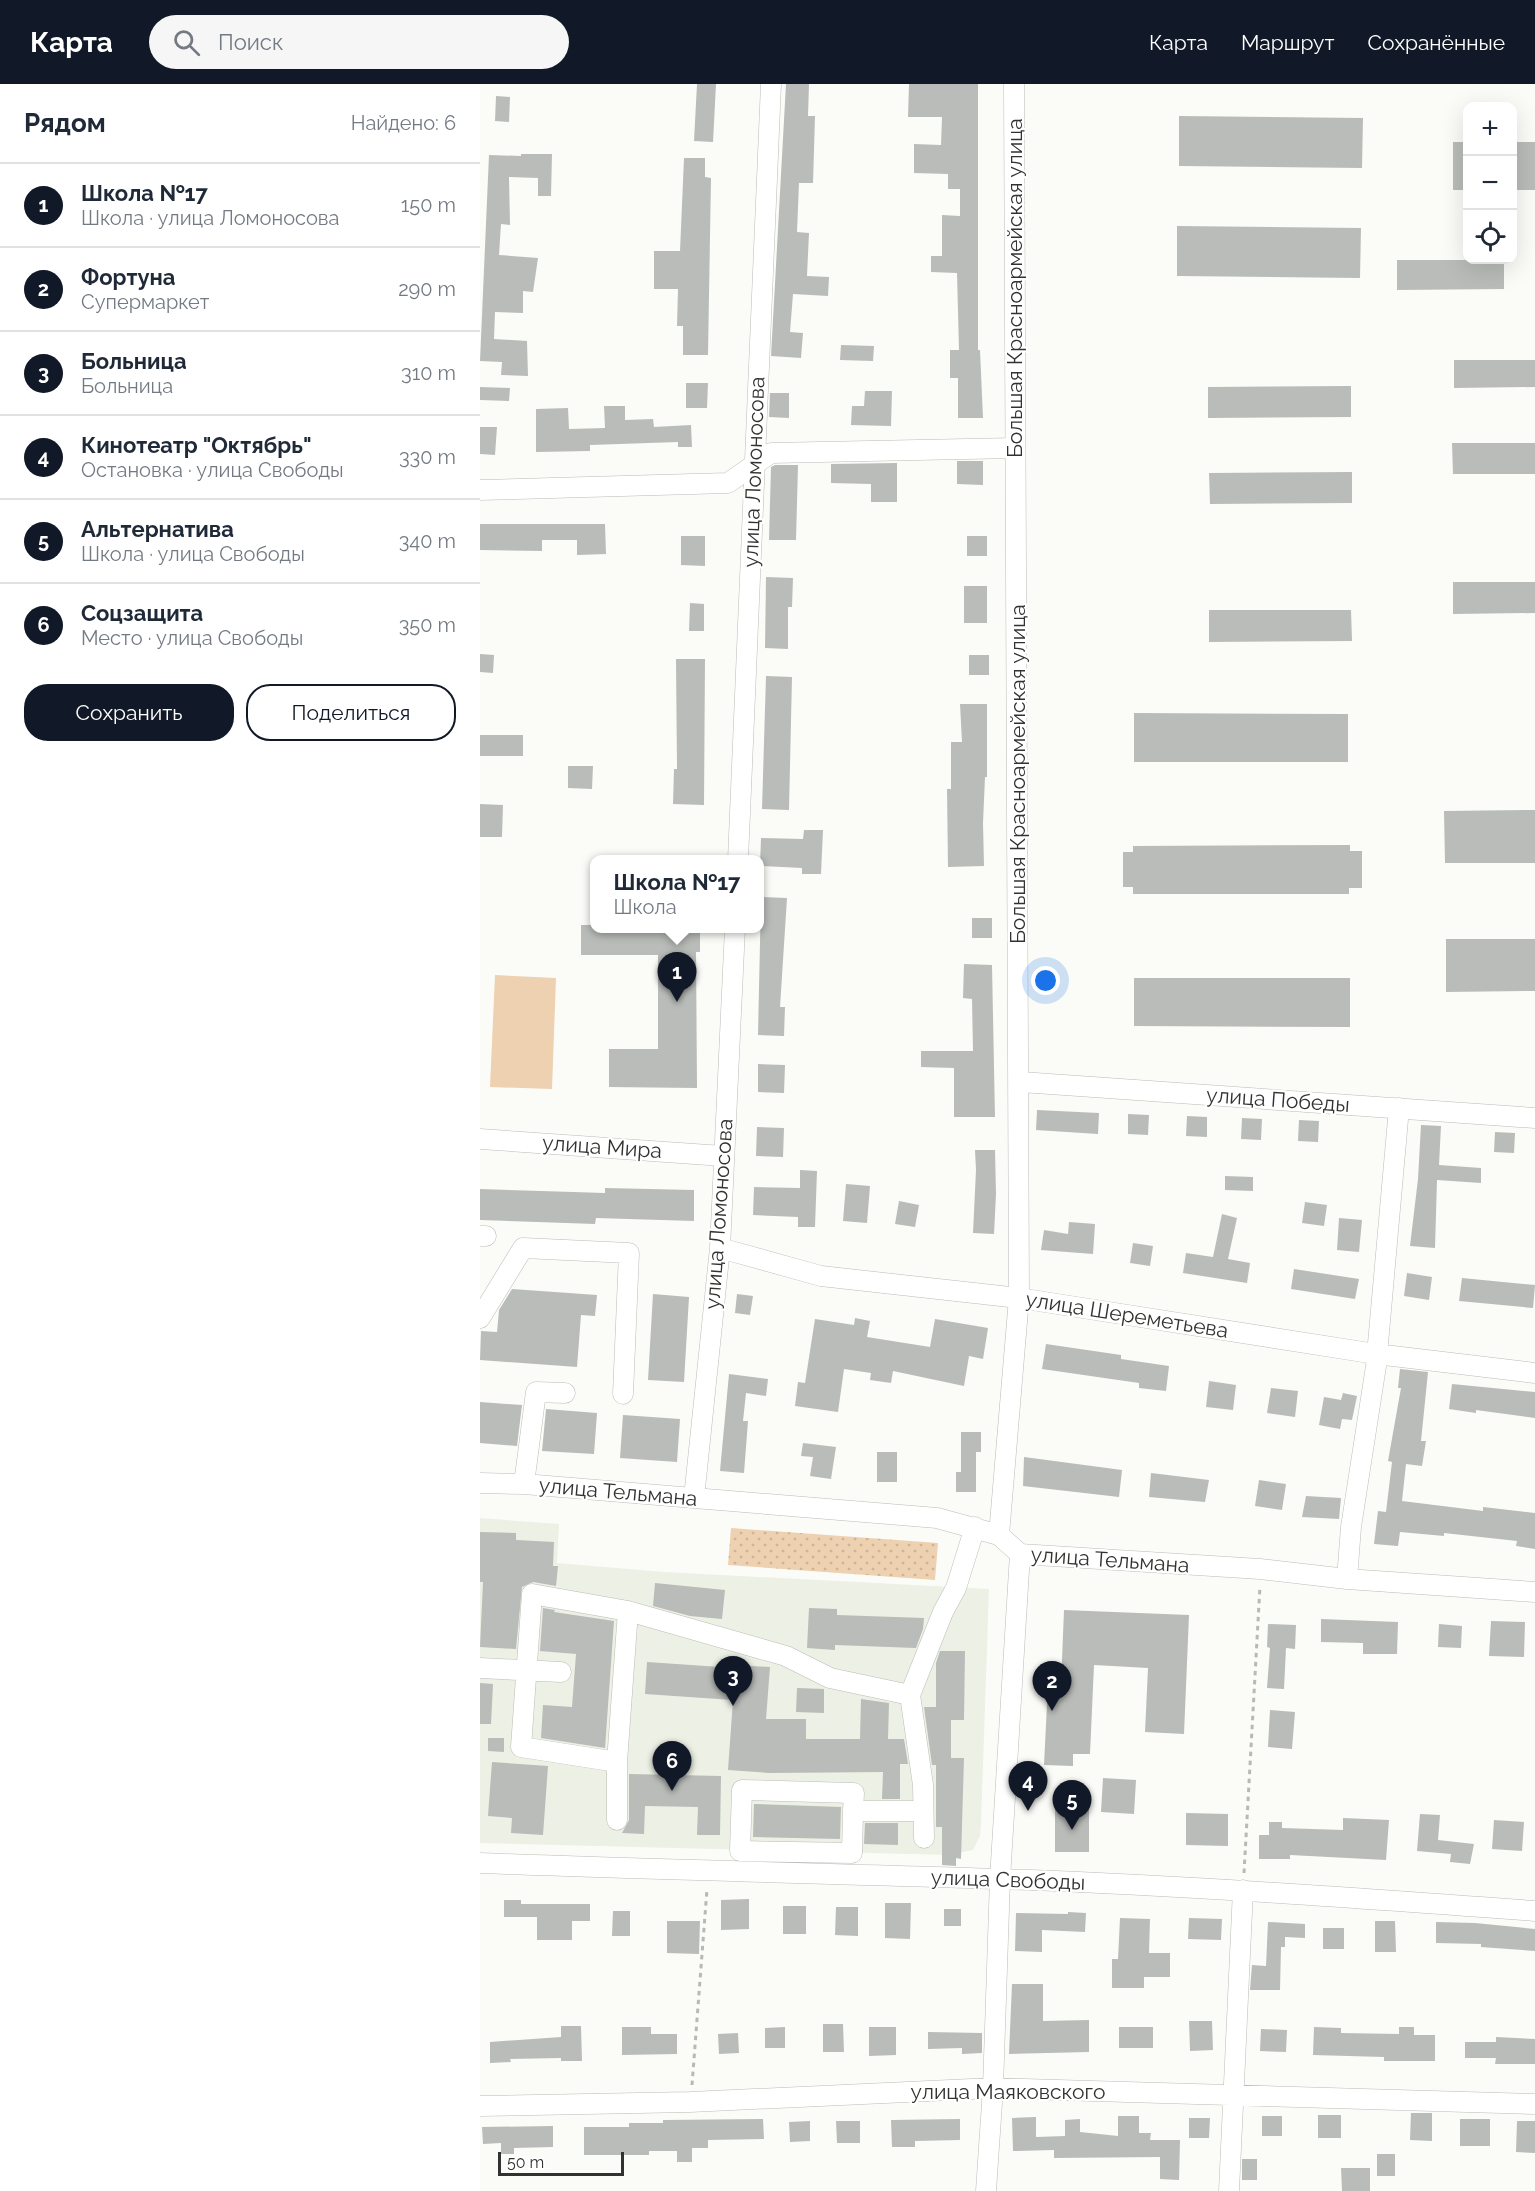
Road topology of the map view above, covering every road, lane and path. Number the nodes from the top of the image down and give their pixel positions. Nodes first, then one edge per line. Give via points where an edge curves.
1 (771, 84) edge
2 (1014, 84) edge
3 (1015, 448) junction
4 (754, 465) junction
5 (480, 490) edge
6 (738, 855) edge
7 (735, 933) edge
8 (1021, 1082) junction
9 (1399, 1108) junction
10 (1535, 1118) edge
11 (480, 1139) edge
12 (723, 1155) junction
13 (720, 1248) junction
14 (1019, 1298) junction
15 (480, 1318) edge
16 (1376, 1354) junction
17 (1535, 1373) edge
18 (565, 1393) dead end
19 (623, 1394) dead end
20 (480, 1483) edge
21 (524, 1484) junction
22 (693, 1498) junction
23 (975, 1527) junction
24 (999, 1535) junction
25 (1020, 1554) junction
26 (1260, 1569) junction
27 (1347, 1579) junction
28 (1535, 1592) edge
29 (628, 1611) junction
30 (480, 1668) edge
31 (526, 1670) junction
32 (561, 1672) dead end
33 (910, 1695) junction
34 (617, 1762) junction
35 (853, 1810) junction
36 (923, 1811) junction
37 (616, 1820) dead end
38 (924, 1838) dead end
39 (480, 1863) edge
40 (708, 1872) junction
41 (1000, 1879) junction
42 (1243, 1890) junction
43 (1535, 1911) edge
44 (993, 2088) junction
45 (1233, 2094) junction
46 (690, 2102) junction
47 (1535, 2104) edge
48 (480, 2106) edge
49 (986, 2191) edge
50 (1229, 2191) edge

1 - 4 street, улица Ломоносова
2 - 3 street, Большая Красноармейская улица
3 - 4 street via 771,453
3 - 8 street, Большая Красноармейская улица
4 - 5 street via 728,483
4 - 6 street, улица Ломоносова
7 - 12 street, улица Ломоносова
8 - 9 street, улица Победы
8 - 14 street, Большая Красноармейская улица
9 - 10 street, улица Победы
9 - 16 street
11 - 12 street, улица Мира
12 - 13 street, улица Ломоносова
13 - 14 street, улица Шереметьева via 821,1276
13 - 22 street, улица Ломоносова
14 - 16 street, улица Шереметьева
14 - 24 street, Большая Красноармейская улица
15 - 19 street via 523,1248 629,1253
16 - 17 street, улица Шереметьева
16 - 27 street
18 - 21 street via 536,1392
20 - 21 street, улица Тельмана
21 - 22 street, улица Тельмана
22 - 23 street, улица Тельмана via 937,1518
23 - 24 street, улица Тельмана
23 - 33 street via 956,1588
24 - 25 street, улица Тельмана
25 - 26 street, улица Тельмана
25 - 41 street
26 - 27 street, улица Тельмана
26 - 42 path
27 - 28 street, улица Тельмана
29 - 31 street via 532,1594
29 - 33 street via 786,1656 830,1678
29 - 34 street
30 - 31 street
31 - 32 street
31 - 34 street via 521,1747
33 - 36 street
34 - 37 street
35 - 35 street via 854,1793 742,1790 740,1851 852,1853
35 - 36 street
36 - 38 street
39 - 40 street, улица Свободы
40 - 41 street, улица Свободы
40 - 46 path
41 - 42 street, улица Свободы
41 - 44 street
42 - 43 street, улица Свободы
42 - 45 street
44 - 45 street, улица Маяковского
44 - 46 street, улица Маяковского
44 - 49 street
45 - 47 street, улица Маяковского
45 - 50 street
46 - 48 street, улица Маяковского

